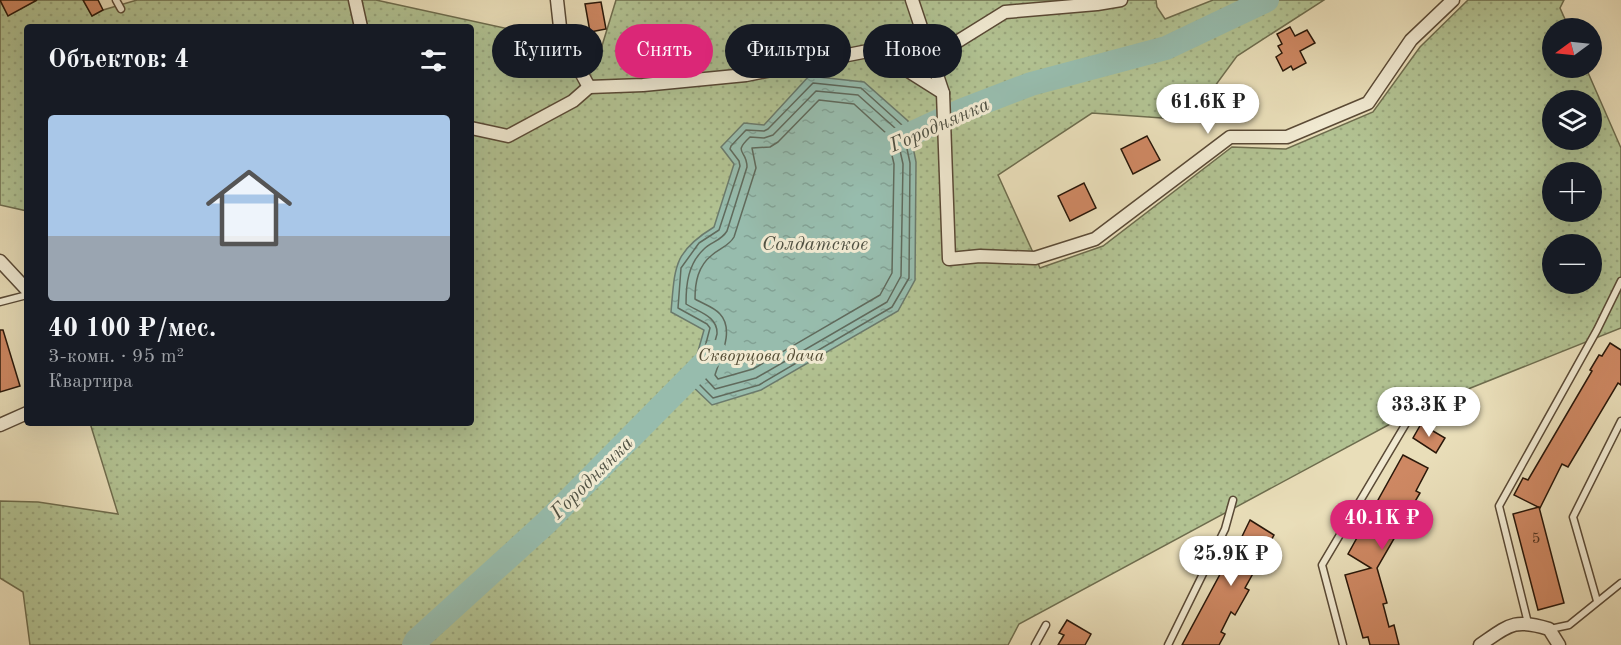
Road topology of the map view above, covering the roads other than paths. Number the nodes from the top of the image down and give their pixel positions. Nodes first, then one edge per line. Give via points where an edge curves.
1 (116, 0) edge
2 (355, 0) edge
3 (557, 0) edge
4 (912, 0) edge
5 (1121, 0) edge
6 (1453, 0) edge
7 (121, 9) dead end
8 (360, 24) edge
9 (920, 24) edge
10 (962, 39) edge
11 (938, 78) edge
12 (589, 87) junction
13 (943, 93) junction
14 (474, 129) edge
15 (0, 261) edge
16 (22, 278) edge
17 (1621, 281) edge
18 (24, 296) edge
19 (0, 302) edge
20 (24, 414) edge
21 (1411, 416) dead end
22 (1621, 421) edge
23 (0, 425) edge
24 (1233, 500) dead end
25 (1621, 583) edge
26 (1597, 601) junction
27 (1528, 623) junction
28 (1046, 625) dead end
29 (1549, 629) junction
30 (1035, 645) edge
31 (1168, 645) edge
32 (1343, 645) edge
33 (1480, 645) edge
34 (1558, 645) edge

1 - 7 lane
2 - 8 street
3 - 12 street via 561,36
4 - 9 street
5 - 10 street via 1005,12
6 - 13 street via 1411,40 1368,103 1287,137 1230,137 1095,239 1035,258 949,259
11 - 13 street
12 - 13 street via 746,75 868,51
12 - 14 street via 573,101 508,136
15 - 16 street
17 - 27 lane via 1499,506
18 - 19 lane
20 - 23 street
21 - 32 lane via 1322,565
22 - 26 lane via 1573,517
24 - 31 lane via 1225,529
25 - 26 lane
26 - 29 lane via 1569,625
27 - 29 street
27 - 33 street via 1507,627
28 - 30 lane
29 - 34 street

